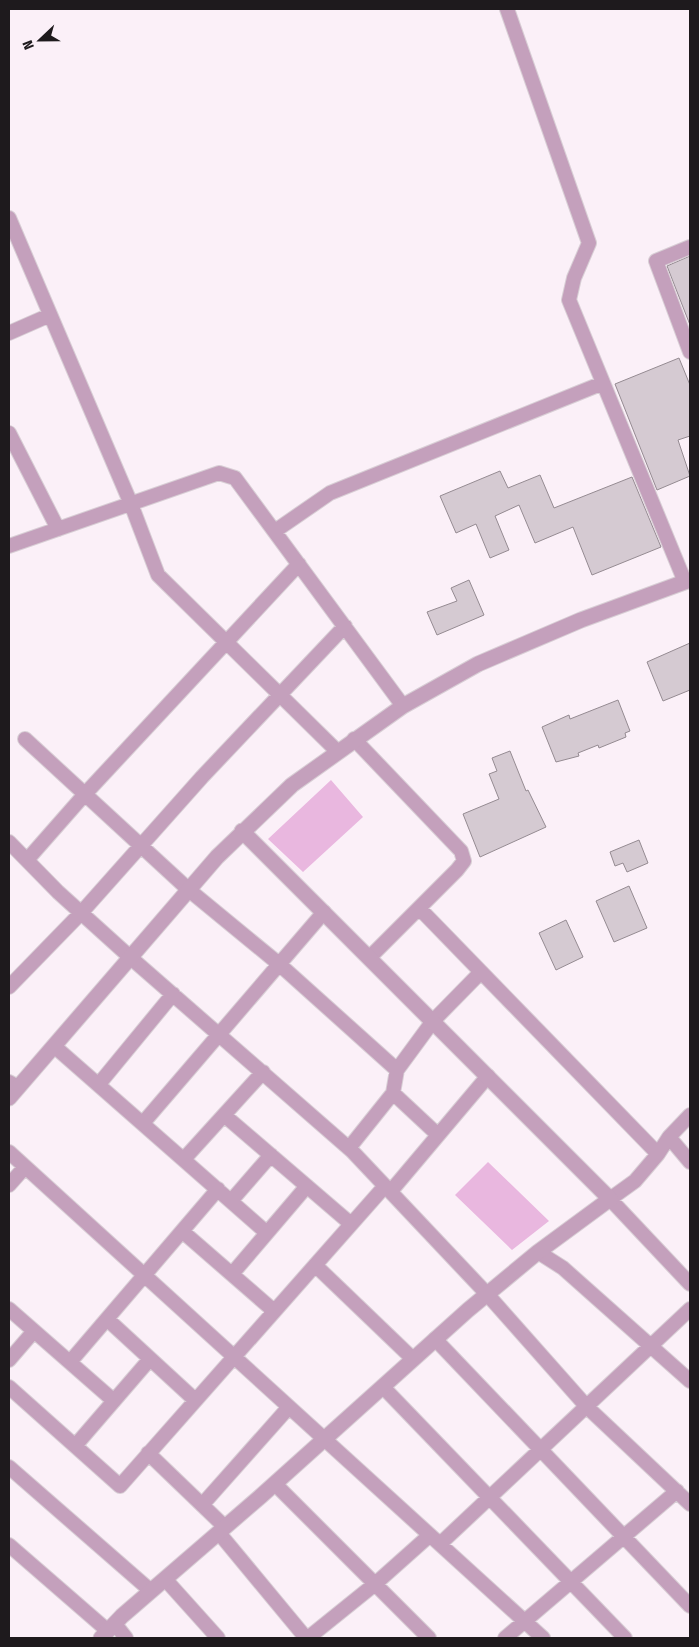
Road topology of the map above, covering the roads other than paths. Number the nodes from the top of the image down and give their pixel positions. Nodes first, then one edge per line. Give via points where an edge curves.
1 (507, 9) edge
2 (9, 218) edge
3 (690, 247) edge
4 (50, 315) junction
5 (9, 333) edge
6 (690, 352) edge
7 (603, 383) junction
8 (9, 433) edge
9 (131, 504) junction
10 (58, 529) junction
11 (275, 531) junction
12 (9, 546) edge
13 (299, 564) junction
14 (688, 581) edge
15 (345, 626) junction
16 (227, 640) junction
17 (280, 695) junction
18 (403, 706) junction
19 (25, 739) dead end
20 (354, 739) junction
21 (337, 750) junction
22 (84, 794) junction
23 (242, 831) junction
24 (9, 842) edge
25 (140, 846) junction
26 (27, 860) junction
27 (189, 890) junction
28 (419, 908) junction
29 (324, 912) junction
30 (81, 913) junction
31 (370, 957) junction
32 (131, 958) junction
33 (279, 964) junction
34 (481, 972) junction
35 (9, 987) edge
36 (173, 994) junction
37 (433, 1021) junction
38 (219, 1034) junction
39 (54, 1046) junction
40 (397, 1070) junction
41 (263, 1072) junction
42 (488, 1076) junction
43 (99, 1084) junction
44 (12, 1089) edge
45 (393, 1093) junction
46 (224, 1115) junction
47 (690, 1115) edge
48 (143, 1123) junction
49 (438, 1135) junction
50 (669, 1137) junction
51 (349, 1148) junction
52 (9, 1152) edge
53 (658, 1154) junction
54 (270, 1155) junction
55 (184, 1159) junction
56 (690, 1162) edge
57 (25, 1167) junction
58 (9, 1185) edge
59 (307, 1186) junction
60 (218, 1189) junction
61 (388, 1189) junction
62 (610, 1199) junction
63 (231, 1201) junction
64 (351, 1224) junction
65 (182, 1231) junction
66 (267, 1233) junction
67 (538, 1252) junction
68 (315, 1265) junction
69 (232, 1274) junction
70 (144, 1275) junction
71 (690, 1284) edge
72 (487, 1294) junction
73 (9, 1309) edge
74 (690, 1309) edge
75 (274, 1312) junction
76 (107, 1319) junction
77 (34, 1331) junction
78 (435, 1339) junction
79 (651, 1346) junction
80 (234, 1357) junction
81 (150, 1359) junction
82 (413, 1359) junction
83 (9, 1360) edge
84 (70, 1362) junction
85 (690, 1381) edge
86 (9, 1387) edge
87 (383, 1387) junction
88 (195, 1400) junction
89 (114, 1401) junction
90 (289, 1407) junction
91 (587, 1407) junction
92 (324, 1439) junction
93 (75, 1446) junction
94 (541, 1450) junction
95 (148, 1453) junction
96 (9, 1467) edge
97 (275, 1484) junction
98 (685, 1496) edge
99 (490, 1498) junction
100 (202, 1505) junction
101 (222, 1530) junction
102 (624, 1537) junction
103 (435, 1540) junction
104 (9, 1545) edge
105 (165, 1580) junction
106 (571, 1582) junction
107 (375, 1584) junction
108 (151, 1591) junction
109 (690, 1606) edge
110 (525, 1621) junction
111 (108, 1631) edge
112 (126, 1638) edge
113 (218, 1638) edge
114 (307, 1638) edge
115 (429, 1638) edge
116 (505, 1638) edge
117 (543, 1638) edge
118 (625, 1638) edge

1 - 7 street via 589,243 574,278 569,300
2 - 4 street
3 - 6 street via 656,261
4 - 5 street
4 - 9 street
7 - 11 street via 330,493
7 - 14 street
8 - 10 street
9 - 10 street
9 - 11 street via 219,473 235,478
9 - 16 street via 158,575
10 - 12 street
11 - 13 street
13 - 15 street
13 - 16 street
14 - 18 street via 523,643
15 - 17 street
15 - 18 street
16 - 17 street
16 - 22 street
17 - 21 street
17 - 25 street
18 - 20 street
19 - 22 street
20 - 21 street
20 - 28 street via 461,851 464,861
21 - 23 street via 292,785
22 - 25 street
22 - 26 street
23 - 27 street
23 - 29 street
24 - 26 street
25 - 27 street
25 - 30 street
26 - 30 street
27 - 32 street
27 - 33 street
28 - 31 street
28 - 34 street
29 - 31 street
29 - 33 street
30 - 32 street
30 - 35 street
31 - 37 street
32 - 36 street
32 - 39 street
33 - 38 street
33 - 40 street
34 - 37 street
34 - 53 street
36 - 38 street
36 - 43 street
37 - 40 street
37 - 42 street
38 - 41 street
38 - 48 street
39 - 43 street
39 - 44 street
40 - 45 street
41 - 46 street
41 - 51 street
42 - 49 street
42 - 62 street
43 - 48 street
45 - 49 street
45 - 51 street
46 - 54 street
46 - 55 street
47 - 50 street
48 - 55 street
49 - 61 street
50 - 53 street
50 - 56 street
51 - 61 street
52 - 57 street
53 - 62 street via 635,1181
54 - 59 street
54 - 63 street
55 - 60 street
57 - 58 street
57 - 70 street
59 - 64 street
59 - 66 street
60 - 63 street
60 - 65 street
61 - 64 street
61 - 72 street
62 - 67 street
62 - 71 street
63 - 66 street
64 - 68 street
65 - 69 street
65 - 70 street
66 - 69 street
67 - 72 street
67 - 79 street via 563,1268
68 - 75 street
68 - 82 street
69 - 75 street
70 - 76 street
70 - 80 street
72 - 78 street
72 - 91 street
73 - 77 street
74 - 79 street
75 - 80 street
76 - 81 street
76 - 84 street
77 - 83 street
77 - 84 street
78 - 82 street
78 - 94 street
79 - 85 street
79 - 91 street
80 - 88 street
80 - 90 street
81 - 88 street
81 - 89 street
82 - 87 street
84 - 89 street
86 - 93 street
87 - 92 street
87 - 99 street
88 - 95 street
89 - 93 street
90 - 92 street
90 - 100 street
91 - 94 street
91 - 98 street
92 - 97 street
92 - 103 street
93 - 95 street via 120,1486
94 - 99 street
94 - 102 street
95 - 100 street
96 - 108 street
97 - 101 street
97 - 107 street
98 - 102 street
99 - 103 street
99 - 106 street
100 - 101 street
101 - 105 street
101 - 114 street
102 - 106 street
102 - 109 street
103 - 107 street
103 - 110 street
104 - 111 street
105 - 108 street
105 - 113 street
106 - 110 street
106 - 118 street
107 - 114 street
107 - 115 street
108 - 111 street
110 - 116 street
110 - 117 street
111 - 112 street

